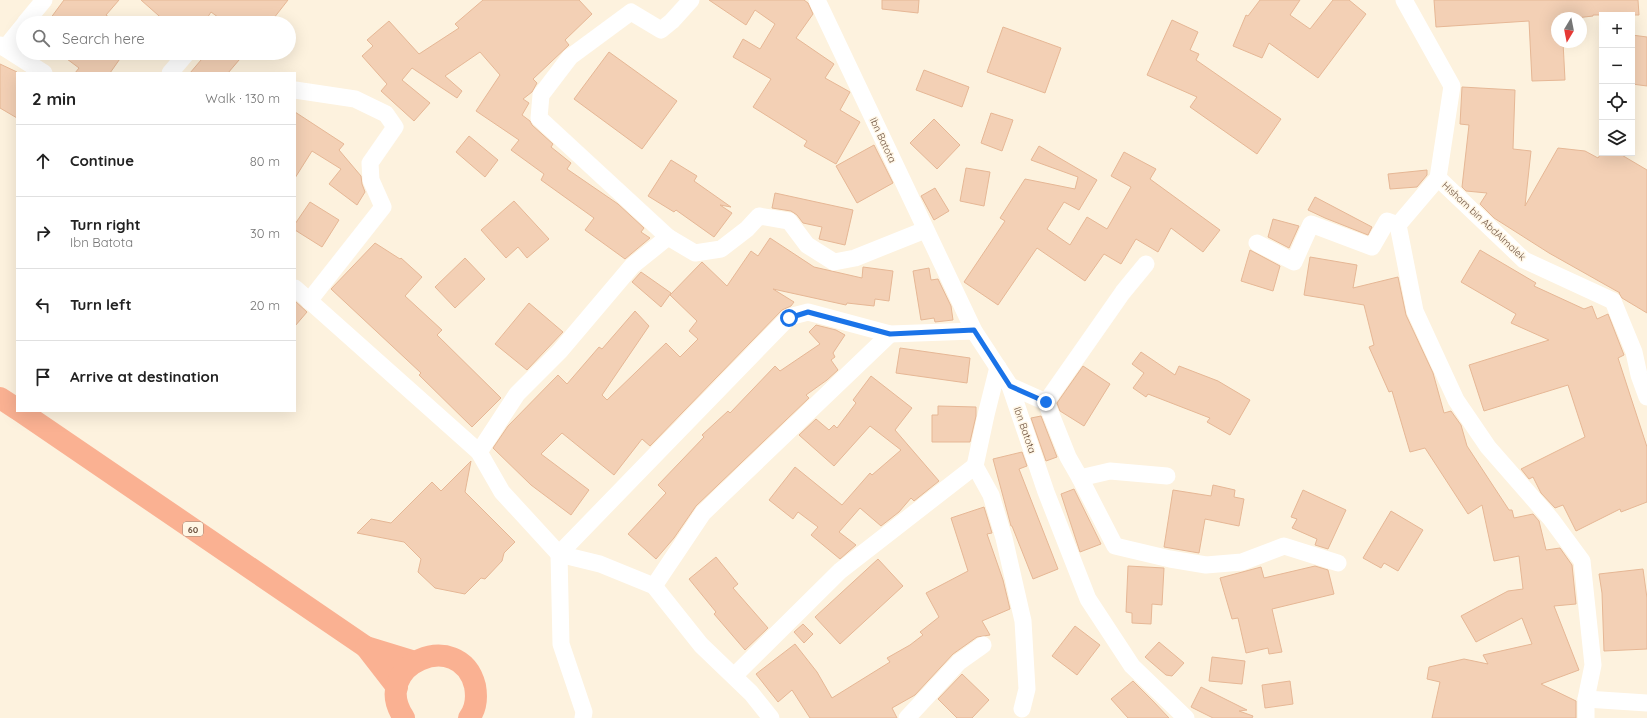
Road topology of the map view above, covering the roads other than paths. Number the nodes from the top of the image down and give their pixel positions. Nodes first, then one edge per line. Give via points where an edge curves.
1 (44, 0) edge
2 (691, 0) edge
3 (817, 0) edge
4 (1404, 0) edge
5 (31, 16) edge
6 (16, 33) edge
7 (3, 46) edge
8 (16, 55) edge
9 (24, 60) edge
10 (181, 60) edge
11 (42, 72) edge
12 (171, 72) edge
13 (296, 90) edge
14 (1438, 178) junction
15 (1398, 226) junction
16 (926, 230) junction
17 (668, 237) junction
18 (1257, 243) dead end
19 (1146, 264) dead end
20 (296, 289) edge
21 (309, 301) junction
22 (974, 330) junction
23 (890, 334) junction
24 (998, 368) junction
25 (1643, 375) edge
26 (1010, 386) junction
27 (1647, 397) edge
28 (0, 398) edge
29 (1046, 402) junction
30 (16, 408) edge
31 (21, 412) edge
32 (479, 452) junction
33 (975, 466) junction
34 (1167, 476) dead end
35 (1080, 478) junction
36 (559, 554) junction
37 (1338, 562) dead end
38 (654, 586) junction
39 (983, 645) dead end
40 (366, 647) junction
41 (415, 662) junction
42 (734, 676) junction
43 (397, 687) junction
44 (1586, 699) junction
45 (1647, 703) edge
46 (1022, 709) dead end
47 (401, 716) edge
48 (469, 718) edge
49 (583, 718) edge
50 (771, 718) edge
51 (907, 718) edge
52 (1186, 718) edge
53 (1586, 718) edge

1 - 5 street
2 - 17 street via 672,22 661,30 632,12 570,57 541,95 539,118
3 - 16 street, Ibn Batota
4 - 14 street via 1452,86
6 - 7 street
7 - 8 street
9 - 11 street
10 - 12 street
13 - 21 street via 355,99 386,114 395,127 370,163 371,180 383,207
14 - 15 street
14 - 25 street, Hisham bin AbdAlmalek via 1524,260 1613,301
15 - 18 street via 1387,221 1372,247 1310,224 1294,262
15 - 44 street via 1415,311 1456,400 1488,447 1551,519 1582,561 1593,665
16 - 17 street via 855,258 834,262 807,245 789,222 759,216 721,249 695,252
16 - 22 street, Ibn Batota
17 - 32 street via 632,266 560,351 517,394
19 - 29 street via 1123,292
20 - 21 street
21 - 32 street
22 - 23 street
22 - 24 street, Ibn Batota
23 - 36 street via 808,312 789,318
23 - 38 street via 703,513
24 - 26 street, Ibn Batota
24 - 33 street
25 - 27 street, Hisham bin AbdAlmalek
26 - 29 street
26 - 52 street, Ibn Batota via 1046,492 1088,599 1132,666
28 - 30 highway
29 - 35 street via 1068,457
31 - 40 highway, 60
32 - 36 street via 502,492
33 - 42 street via 840,571
33 - 46 street via 991,495 1019,599 1023,621 1027,689
34 - 35 street via 1110,471
35 - 37 street via 1115,546 1206,566 1242,562 1284,546
36 - 38 street via 600,564
36 - 49 street via 561,644 584,712
38 - 42 street via 701,645
39 - 51 street via 959,662
40 - 41 highway, 60
40 - 43 highway, 60
41 - 43 highway via 401,675
41 - 48 highway via 432,655 444,656 466,669 473,679 476,692 475,704
42 - 50 street
43 - 47 highway via 396,699
44 - 45 street
44 - 53 street

